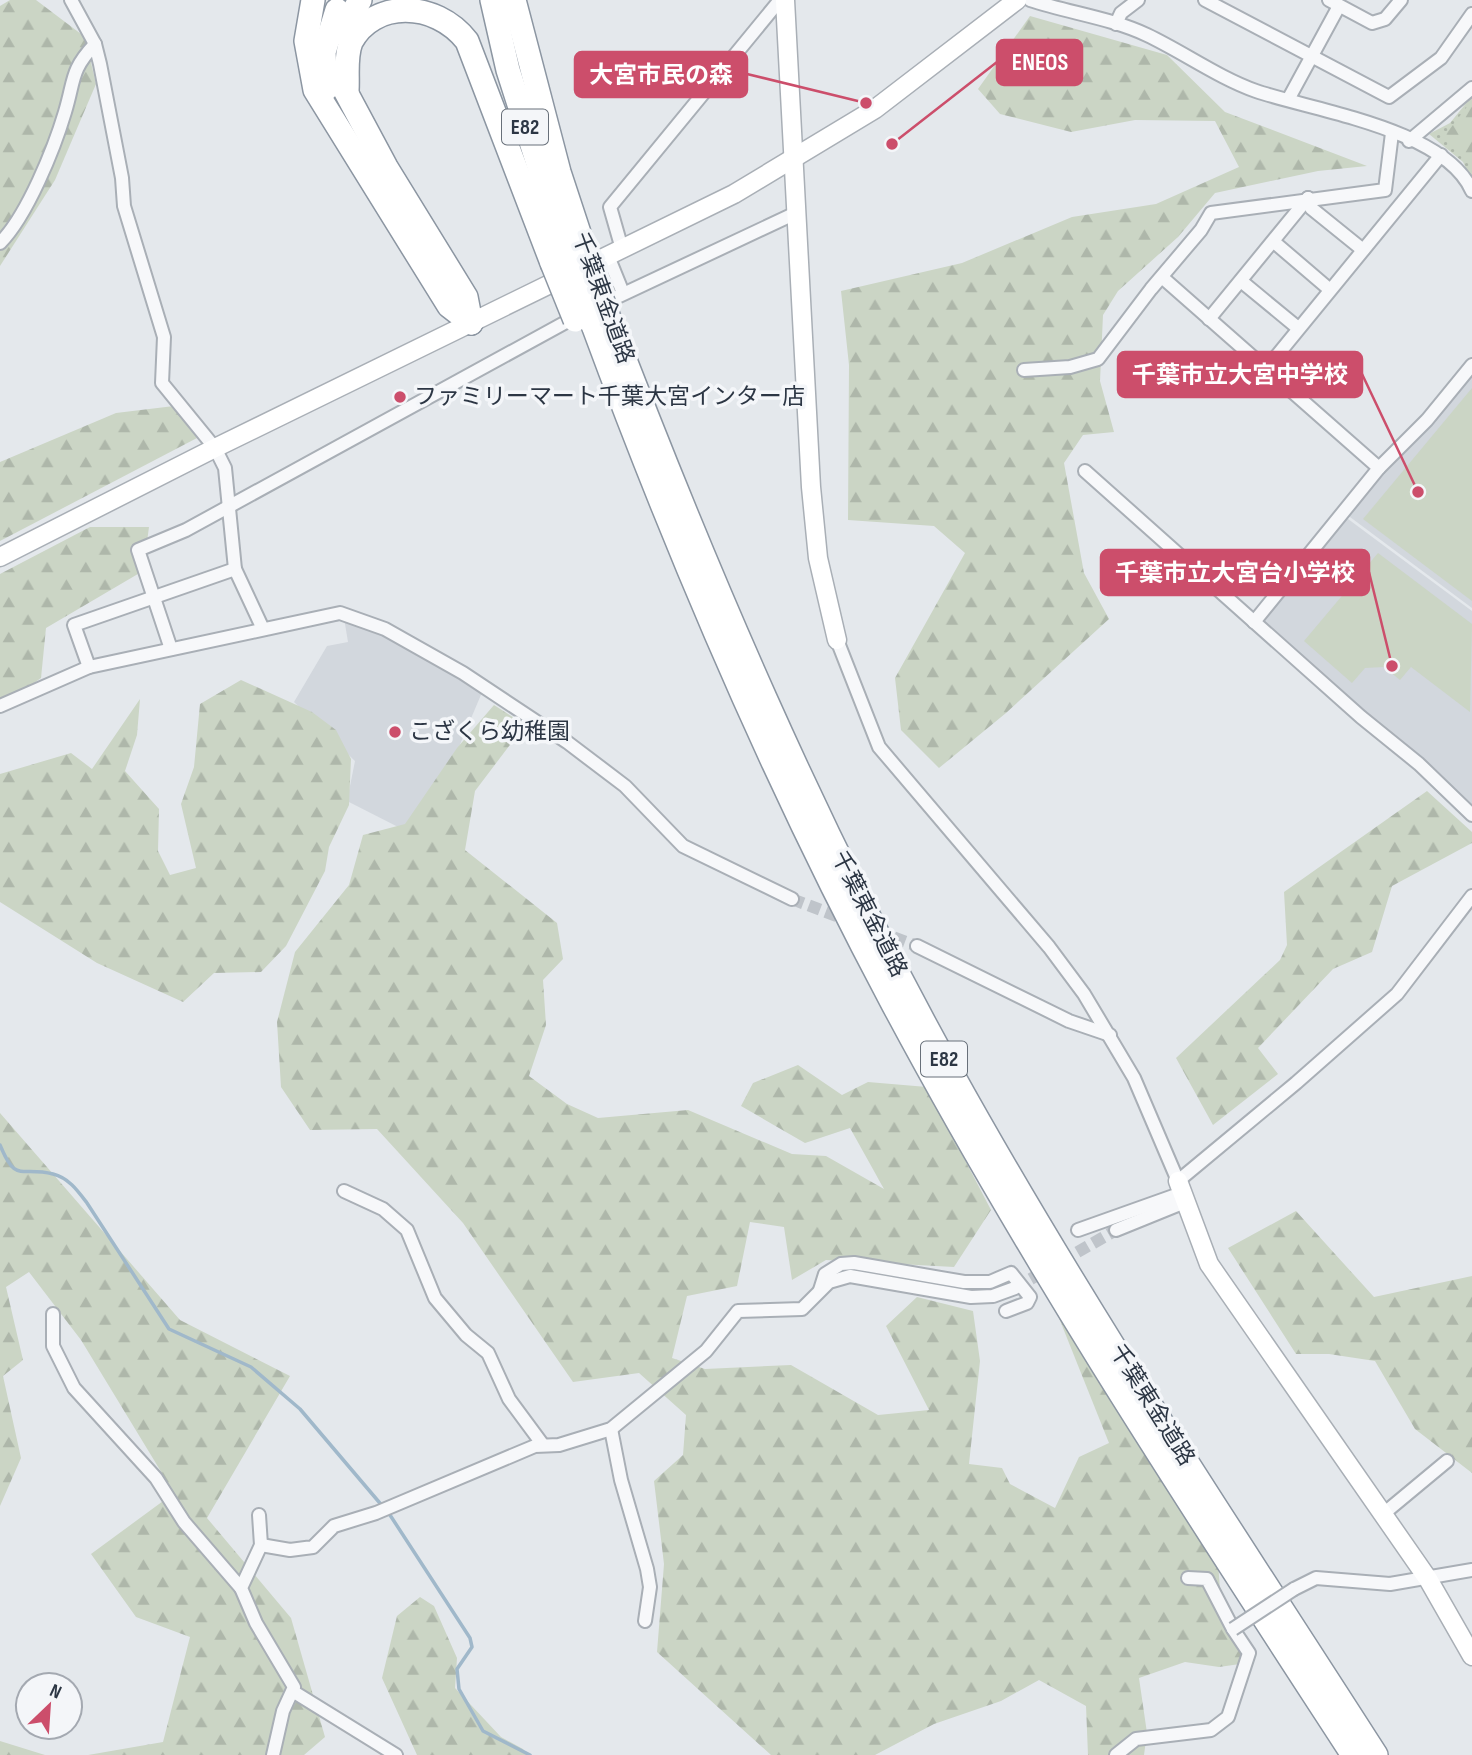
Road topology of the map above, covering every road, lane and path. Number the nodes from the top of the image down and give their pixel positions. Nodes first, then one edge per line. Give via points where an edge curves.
1 (71, 0) edge
2 (313, 0) edge
3 (343, 0) edge
4 (360, 0) edge
5 (492, 0) edge
6 (514, 0) edge
7 (782, 0) edge
8 (1017, 0) edge
9 (1030, 0) edge
10 (1138, 0) edge
11 (1205, 0) edge
12 (1401, 0) edge
13 (1334, 3) edge
14 (1472, 14) edge
15 (1116, 24) junction
16 (95, 44) junction
17 (1311, 56) junction
18 (1472, 88) edge
19 (347, 91) junction
20 (1289, 98) junction
21 (326, 110) junction
22 (1392, 133) junction
23 (1409, 141) junction
24 (1441, 155) junction
25 (795, 158) junction
26 (1472, 191) edge
27 (1308, 198) junction
28 (797, 212) junction
29 (1274, 242) junction
30 (0, 243) edge
31 (1363, 250) junction
32 (615, 252) junction
33 (567, 254) junction
34 (1163, 278) junction
35 (1241, 281) junction
36 (1329, 289) junction
37 (623, 293) junction
38 (1209, 319) junction
39 (471, 323) junction
40 (593, 323) junction
41 (1298, 328) junction
42 (1472, 365) edge
43 (1266, 369) junction
44 (1024, 370) dead end
45 (215, 448) junction
46 (1379, 468) junction
47 (1085, 471) dead end
48 (231, 506) junction
49 (0, 558) edge
50 (235, 569) junction
51 (155, 595) junction
52 (1254, 622) junction
53 (263, 629) junction
54 (837, 640) joint
55 (171, 649) junction
56 (89, 667) junction
57 (0, 706) edge
58 (1472, 815) edge
59 (1472, 895) edge
60 (792, 899) tunnel mouth
61 (917, 946) tunnel mouth
62 (1110, 1035) junction
63 (344, 1191) dead end
64 (1181, 1192) junction
65 (1078, 1230) dead end
66 (1116, 1230) tunnel mouth
67 (1015, 1288) tunnel mouth
68 (820, 1290) junction
69 (1006, 1311) dead end
70 (53, 1314) dead end
71 (611, 1429) junction
72 (543, 1445) junction
73 (1447, 1461) dead end
74 (1382, 1515) junction
75 (259, 1516) dead end
76 (261, 1545) junction
77 (1472, 1570) edge
78 (1188, 1578) dead end
79 (1428, 1579) junction
80 (242, 1588) junction
81 (645, 1621) dead end
82 (1233, 1629) junction
83 (1472, 1656) edge
84 (294, 1692) junction
85 (273, 1755) edge
86 (396, 1755) edge
87 (1116, 1755) edge
88 (1353, 1755) edge
89 (1376, 1755) edge

1 - 16 street
2 - 21 highway via 306,55 315,90
3 - 21 highway via 331,22 324,52
4 - 19 highway via 346,21 337,51 340,82
5 - 33 highway, 千葉東金道路 / E82 via 519,106
6 - 33 highway, 千葉東金道路 / E82 via 559,172
7 - 25 street
7 - 32 street via 610,207
8 - 25 street via 875,109
9 - 15 street
10 - 15 street via 1121,13
11 - 17 street
12 - 13 street via 1385,19 1372,23
13 - 17 street
14 - 17 street via 1441,58 1389,97
15 - 20 street via 1256,91
16 - 30 street via 71,77 65,112 42,173
16 - 45 street via 124,206 164,337 162,383
17 - 20 street
18 - 23 street
19 - 33 highway via 350,42 365,20 398,2 429,7 443,15 467,41
19 - 39 highway via 386,167 466,297
20 - 22 street via 1365,120
21 - 39 highway via 449,306
22 - 23 street
22 - 27 street via 1385,190
23 - 24 street
24 - 26 street via 1462,173
24 - 31 street
25 - 28 street
25 - 32 street via 734,194
27 - 29 street
27 - 31 street via 1311,208
27 - 34 street via 1211,213
28 - 37 street
28 - 54 street via 811,487 818,558
29 - 35 street
29 - 36 street
31 - 36 street
32 - 37 street
32 - 39 street
33 - 40 highway, bridge
33 - 40 highway, 千葉東金道路 / E82, bridge
34 - 38 street
34 - 44 street via 1098,359 1070,367
35 - 38 street
35 - 41 street
36 - 41 street
37 - 48 street
38 - 43 street
39 - 45 street
40 - 88 highway, 千葉東金道路 / E82 via 628,443 643,462 751,716 894,1005 1019,1228
40 - 89 highway, 千葉東金道路 / E82 via 670,476 775,724 949,1069 1079,1289
41 - 43 street
42 - 46 street
43 - 46 street
45 - 48 street via 225,468
45 - 49 street
46 - 52 street
47 - 52 street
48 - 50 street
48 - 51 street via 138,550
50 - 51 street
50 - 53 street
51 - 55 street
51 - 56 street via 74,625
52 - 58 street
53 - 55 street
53 - 60 street via 340,612 386,629 567,742 625,786 683,846
54 - 62 street via 870,730 888,761 1048,947
55 - 56 street
56 - 57 street
59 - 64 street via 1397,993
61 - 62 street via 1069,1021
62 - 64 street via 1159,1131
63 - 72 street via 383,1209 407,1230 435,1298 488,1353 509,1399
64 - 65 street
64 - 66 street
64 - 74 street via 1222,1286
67 - 68 street via 971,1297 850,1276 838,1277
68 - 69 street via 825,1273 841,1264 964,1282 990,1282 1011,1273 1030,1297 1027,1303
68 - 71 street via 802,1309 738,1311 706,1351
70 - 80 street via 53,1346 74,1388 156,1478 184,1522
71 - 72 street via 559,1445
71 - 81 street via 647,1569 650,1587
72 - 76 street via 334,1526 313,1547 290,1550
73 - 74 street
74 - 79 street
75 - 76 street
76 - 80 street
77 - 79 street
78 - 82 street via 1207,1578
79 - 82 street, bridge via 1390,1584 1316,1578
79 - 83 street
80 - 84 street via 245,1603
82 - 87 street via 1249,1653 1228,1717 1211,1730 1136,1738
84 - 85 street via 283,1711
84 - 86 street

